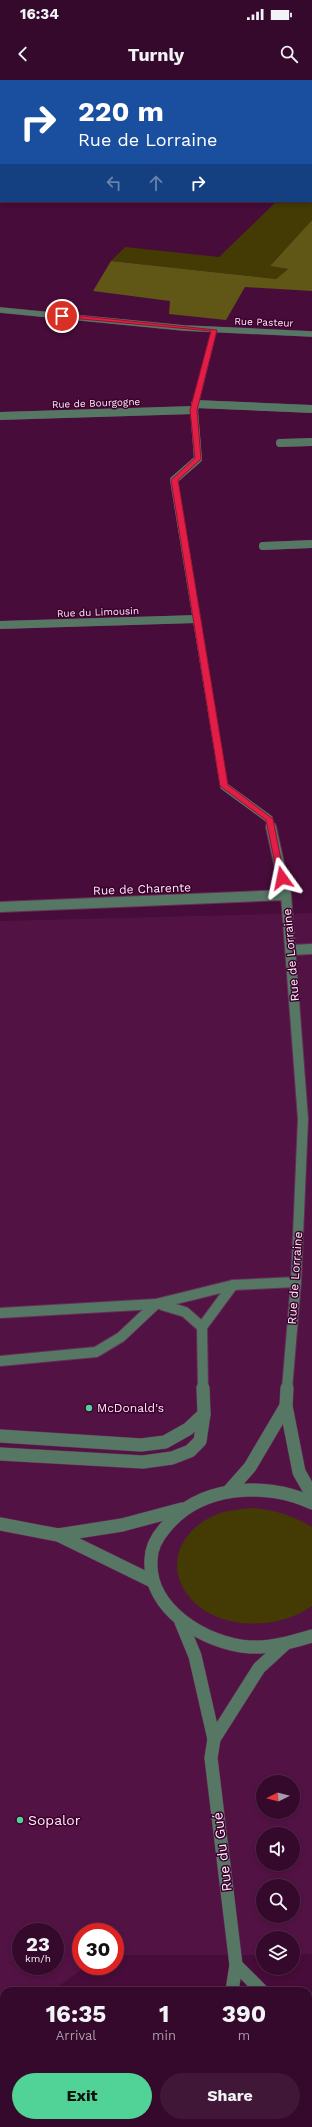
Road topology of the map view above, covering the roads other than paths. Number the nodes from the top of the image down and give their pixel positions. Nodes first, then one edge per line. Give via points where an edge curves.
1 (0, 310) edge
2 (214, 330) junction
3 (312, 334) edge
4 (194, 407) junction
5 (312, 409) edge
6 (0, 416) edge
7 (312, 442) edge
8 (280, 443) dead end
9 (312, 544) edge
10 (263, 546) dead end
11 (197, 619) junction
12 (0, 625) edge
13 (286, 895) junction
14 (0, 907) edge
15 (312, 949) edge
16 (291, 950) junction
17 (308, 1119) edge
18 (296, 1282) junction
19 (233, 1285) junction
20 (156, 1304) junction
21 (0, 1313) edge
22 (202, 1327) junction
23 (0, 1361) edge
24 (286, 1406) junction
25 (204, 1414) junction
26 (0, 1436) edge
27 (0, 1454) edge
28 (228, 1492) junction
29 (312, 1495) edge
30 (312, 1503) edge
31 (184, 1508) junction
32 (0, 1524) edge
33 (58, 1535) junction
34 (152, 1581) junction
35 (180, 1621) junction
36 (312, 1636) edge
37 (284, 1645) junction
38 (214, 1739) junction
39 (236, 1965) junction
40 (233, 1987) edge
41 (258, 1987) edge

1 - 2 street, Rue Pasteur
2 - 3 street, Rue Pasteur
2 - 4 street, Rue de Lorraine
4 - 5 street, Rue de Bourgogne
4 - 6 street, Rue de Bourgogne
4 - 11 street, Rue de Lorraine via 198,459 174,480
7 - 8 street
9 - 10 street
11 - 12 street, Rue du Limousin
11 - 13 street, Rue de Lorraine via 224,786 269,819
13 - 14 street, Rue de Charente
13 - 16 street, Rue de Lorraine
15 - 16 street
16 - 17 street, Rue de Lorraine
17 - 18 street, Rue de Lorraine
18 - 19 street
18 - 24 street, Rue de Lorraine
19 - 20 street
19 - 22 street
20 - 21 street
20 - 22 street via 176,1307 189,1313
20 - 23 street via 121,1337 96,1352
22 - 25 street
24 - 28 street, Rue de Lorraine via 250,1467
24 - 29 street, Rue de Lorraine via 299,1472
25 - 26 street via 175,1437 164,1442 141,1445
25 - 27 street via 200,1441 190,1451 172,1458 143,1462
28 - 30 street via 278,1491
28 - 31 street via 211,1496
31 - 33 street via 122,1525
31 - 34 street via 163,1527 151,1550 149,1572
32 - 33 street
33 - 34 street
34 - 35 street via 156,1594 170,1614
35 - 37 street via 193,1630 228,1643 251,1647
35 - 38 street, Rue du Gué via 195,1656
36 - 37 street
37 - 38 street, Rue du Gué via 259,1668
38 - 39 street, Rue du Gué via 211,1758
39 - 40 street, Rue du Gué
39 - 41 street

